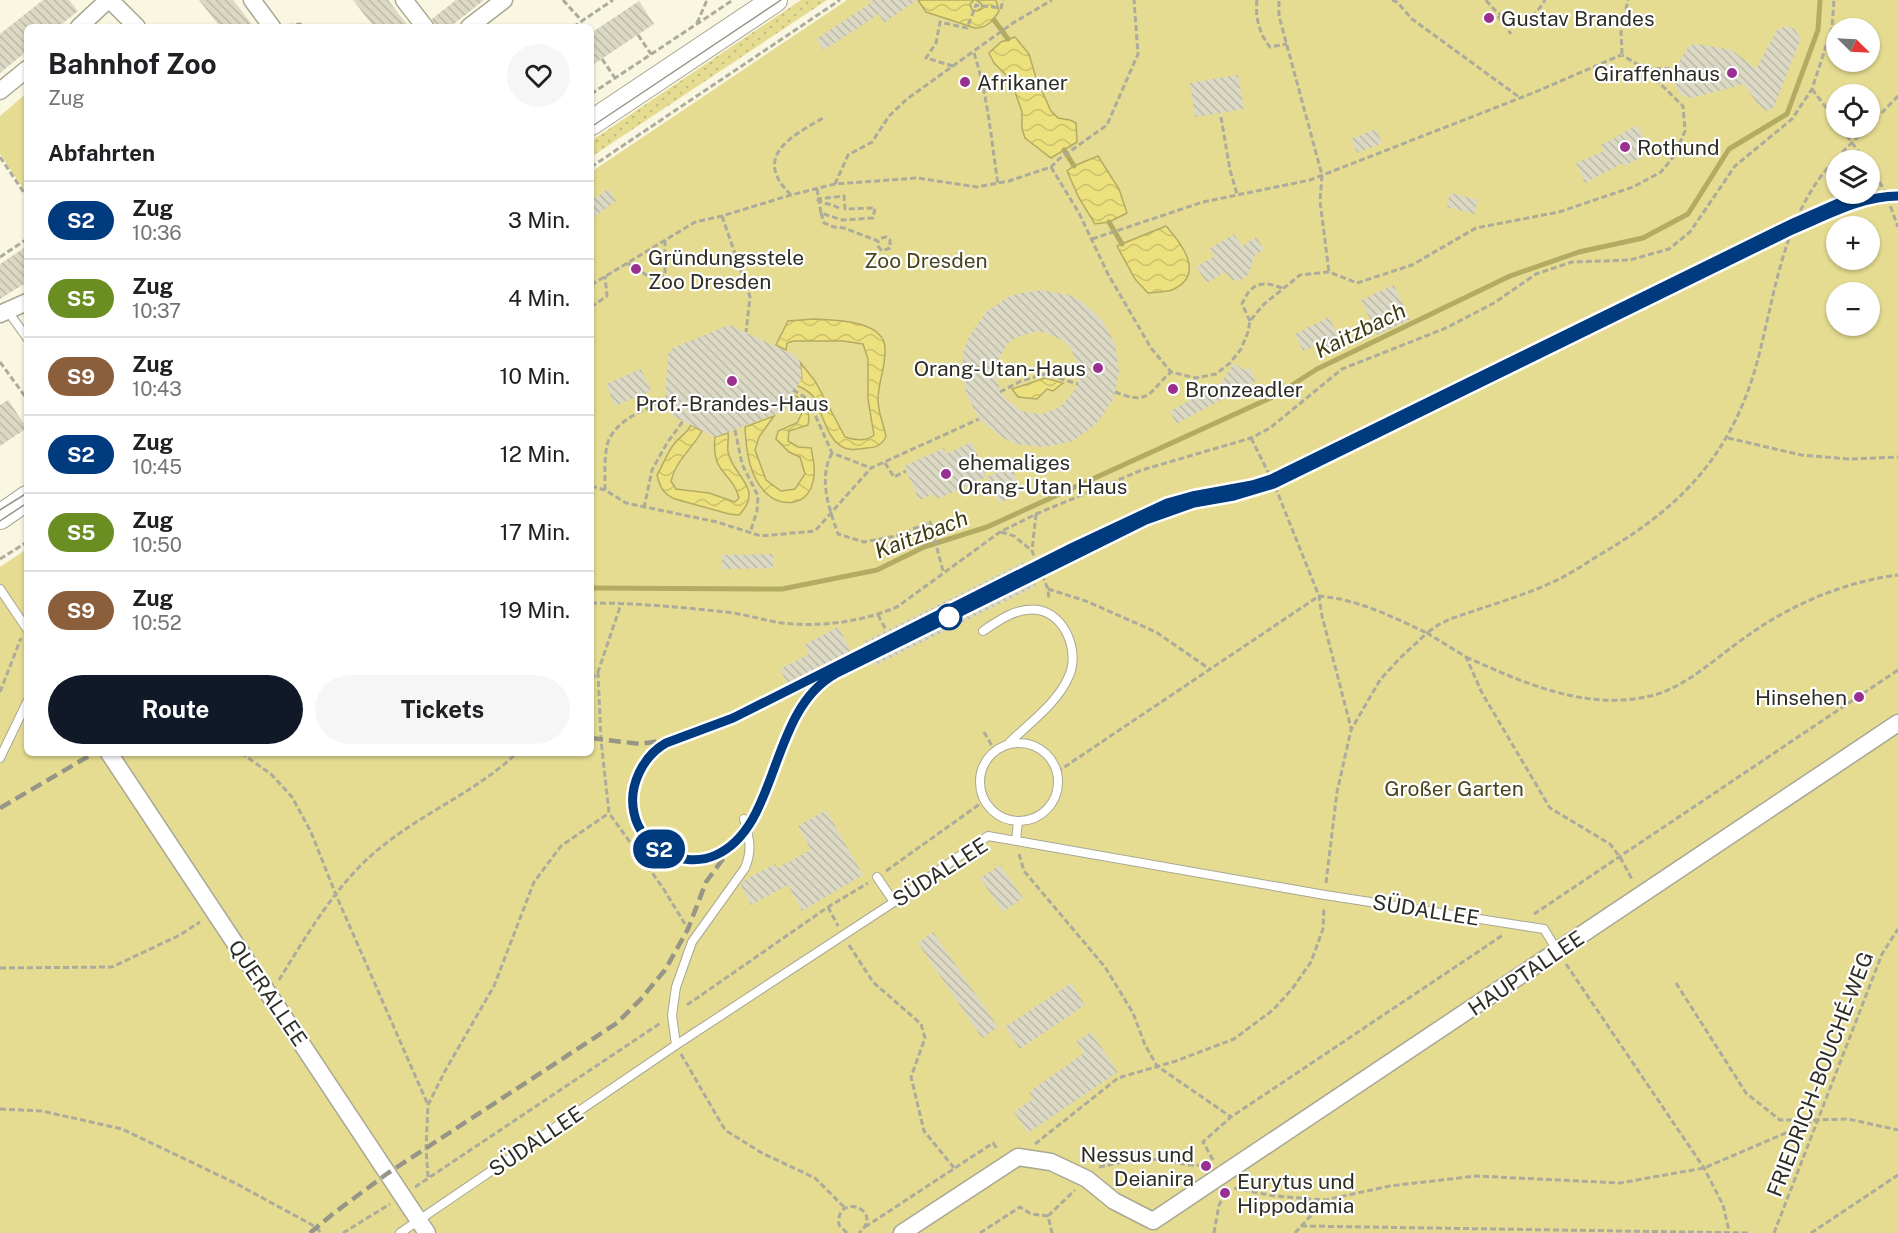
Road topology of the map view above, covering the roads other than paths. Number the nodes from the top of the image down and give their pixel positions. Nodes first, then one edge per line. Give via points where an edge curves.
1 (109, 0) edge
2 (252, 0) edge
3 (404, 0) edge
4 (504, 0) edge
5 (775, 0) edge
6 (82, 24) edge
7 (134, 24) edge
8 (270, 24) edge
9 (423, 24) edge
10 (473, 24) edge
11 (24, 71) edge
12 (0, 91) edge
13 (594, 121) edge
14 (24, 303) edge
15 (3, 312) edge
16 (24, 335) edge
17 (24, 500) edge
18 (0, 517) edge
19 (0, 589) edge
20 (24, 625) edge
21 (983, 631) dead end
22 (24, 708) edge
23 (1898, 723) edge
24 (1007, 744) junction
25 (111, 756) edge
26 (0, 758) edge
27 (744, 819) dead end
28 (1018, 821) junction
29 (1016, 841) junction
30 (877, 877) road end
31 (894, 902) junction
32 (1558, 952) junction
33 (676, 1045) junction
34 (423, 1227) edge
35 (1154, 1227) edge
36 (400, 1233) edge
37 (902, 1233) edge

1 - 6 street
1 - 7 street
2 - 8 street
3 - 9 street
4 - 10 street
5 - 13 main road
11 - 12 street
14 - 15 street
15 - 16 lane
17 - 18 main road
19 - 20 lane
21 - 24 lane via 1005,616 1037,609 1050,614 1069,637 1071,673 1060,694
22 - 26 lane
23 - 32 street, HAUPTALLEE
24 - 28 lane via 986,761 980,774 980,788 984,801 998,816
24 - 28 lane via 1020,742 1044,751 1057,772 1056,796 1049,806 1041,815
25 - 34 street, QUERALLEE
27 - 33 lane via 750,855 692,942 676,987 672,1015
28 - 29 lane
29 - 31 lane, SÜDALLEE via 988,836
29 - 32 lane, SÜDALLEE via 1544,929
30 - 31 lane
31 - 33 lane, SÜDALLEE
32 - 35 street, HAUPTALLEE
33 - 34 lane, SÜDALLEE
34 - 36 lane, SÜDALLEE
35 - 37 street, HAUPTALLEE via 1087,1179 1051,1162 1012,1161

